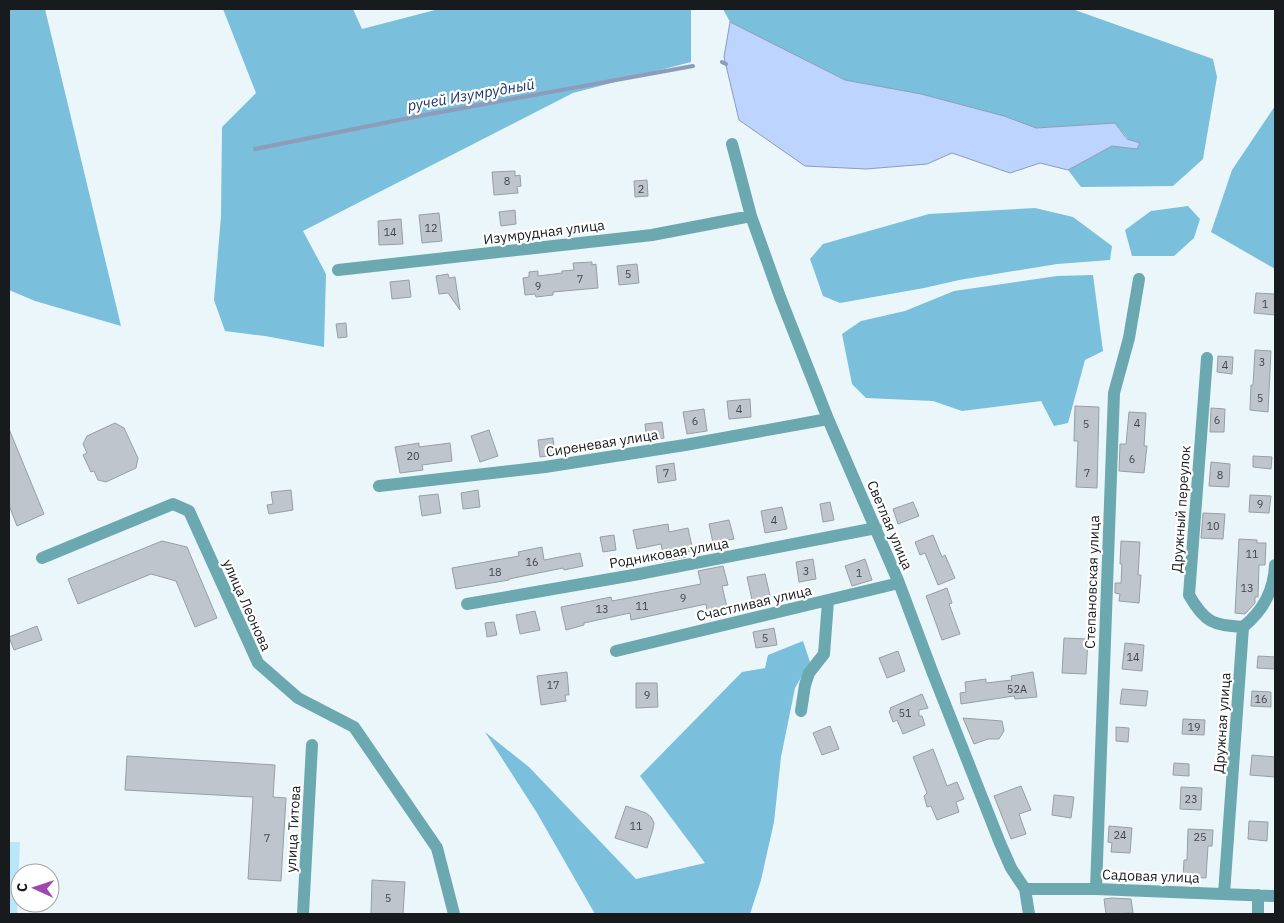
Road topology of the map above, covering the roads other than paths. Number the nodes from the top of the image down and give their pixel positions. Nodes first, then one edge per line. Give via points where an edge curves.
1 (732, 144) dead end
2 (751, 216) junction
3 (338, 270) dead end
4 (1139, 279) dead end
5 (1207, 358) dead end
6 (828, 418) junction
7 (379, 486) dead end
8 (876, 528) junction
9 (42, 558) dead end
10 (1275, 565) edge
11 (899, 583) junction
12 (828, 601) junction
13 (467, 604) dead end
14 (1243, 627) junction
15 (616, 651) dead end
16 (801, 711) dead end
17 (312, 745) dead end
18 (1025, 889) junction
19 (1096, 889) junction
20 (1224, 894) junction
21 (1258, 895) junction
22 (1275, 896) edge
23 (303, 914) edge
24 (454, 914) edge
25 (1029, 914) edge
26 (1258, 914) edge

1 - 2 street, Светлая улица
2 - 3 street, Изумрудная улица via 652,235
2 - 6 street, Светлая улица
4 - 19 street, Степановская улица via 1129,338 1114,393
5 - 14 street, Дружный переулок via 1189,595 1208,620 1220,625
6 - 7 street, Сиреневая улица via 545,467
6 - 8 street, Светлая улица
8 - 11 street, Светлая улица
8 - 13 street, Родниковая улица
9 - 24 street, улица Леонова via 173,504 188,511 258,663 298,698 354,727 438,848
10 - 14 street via 1269,595 1261,610
11 - 12 street, Счастливая улица
11 - 18 street, Светлая улица via 1000,844
12 - 15 street, Счастливая улица
12 - 16 street via 824,654 809,674
14 - 20 street, Дружная улица
17 - 23 street, улица Титова
18 - 19 street, Садовая улица
18 - 25 street, Светлая улица
19 - 20 street, Садовая улица
20 - 21 street, Садовая улица
21 - 22 street, Садовая улица
21 - 26 street

